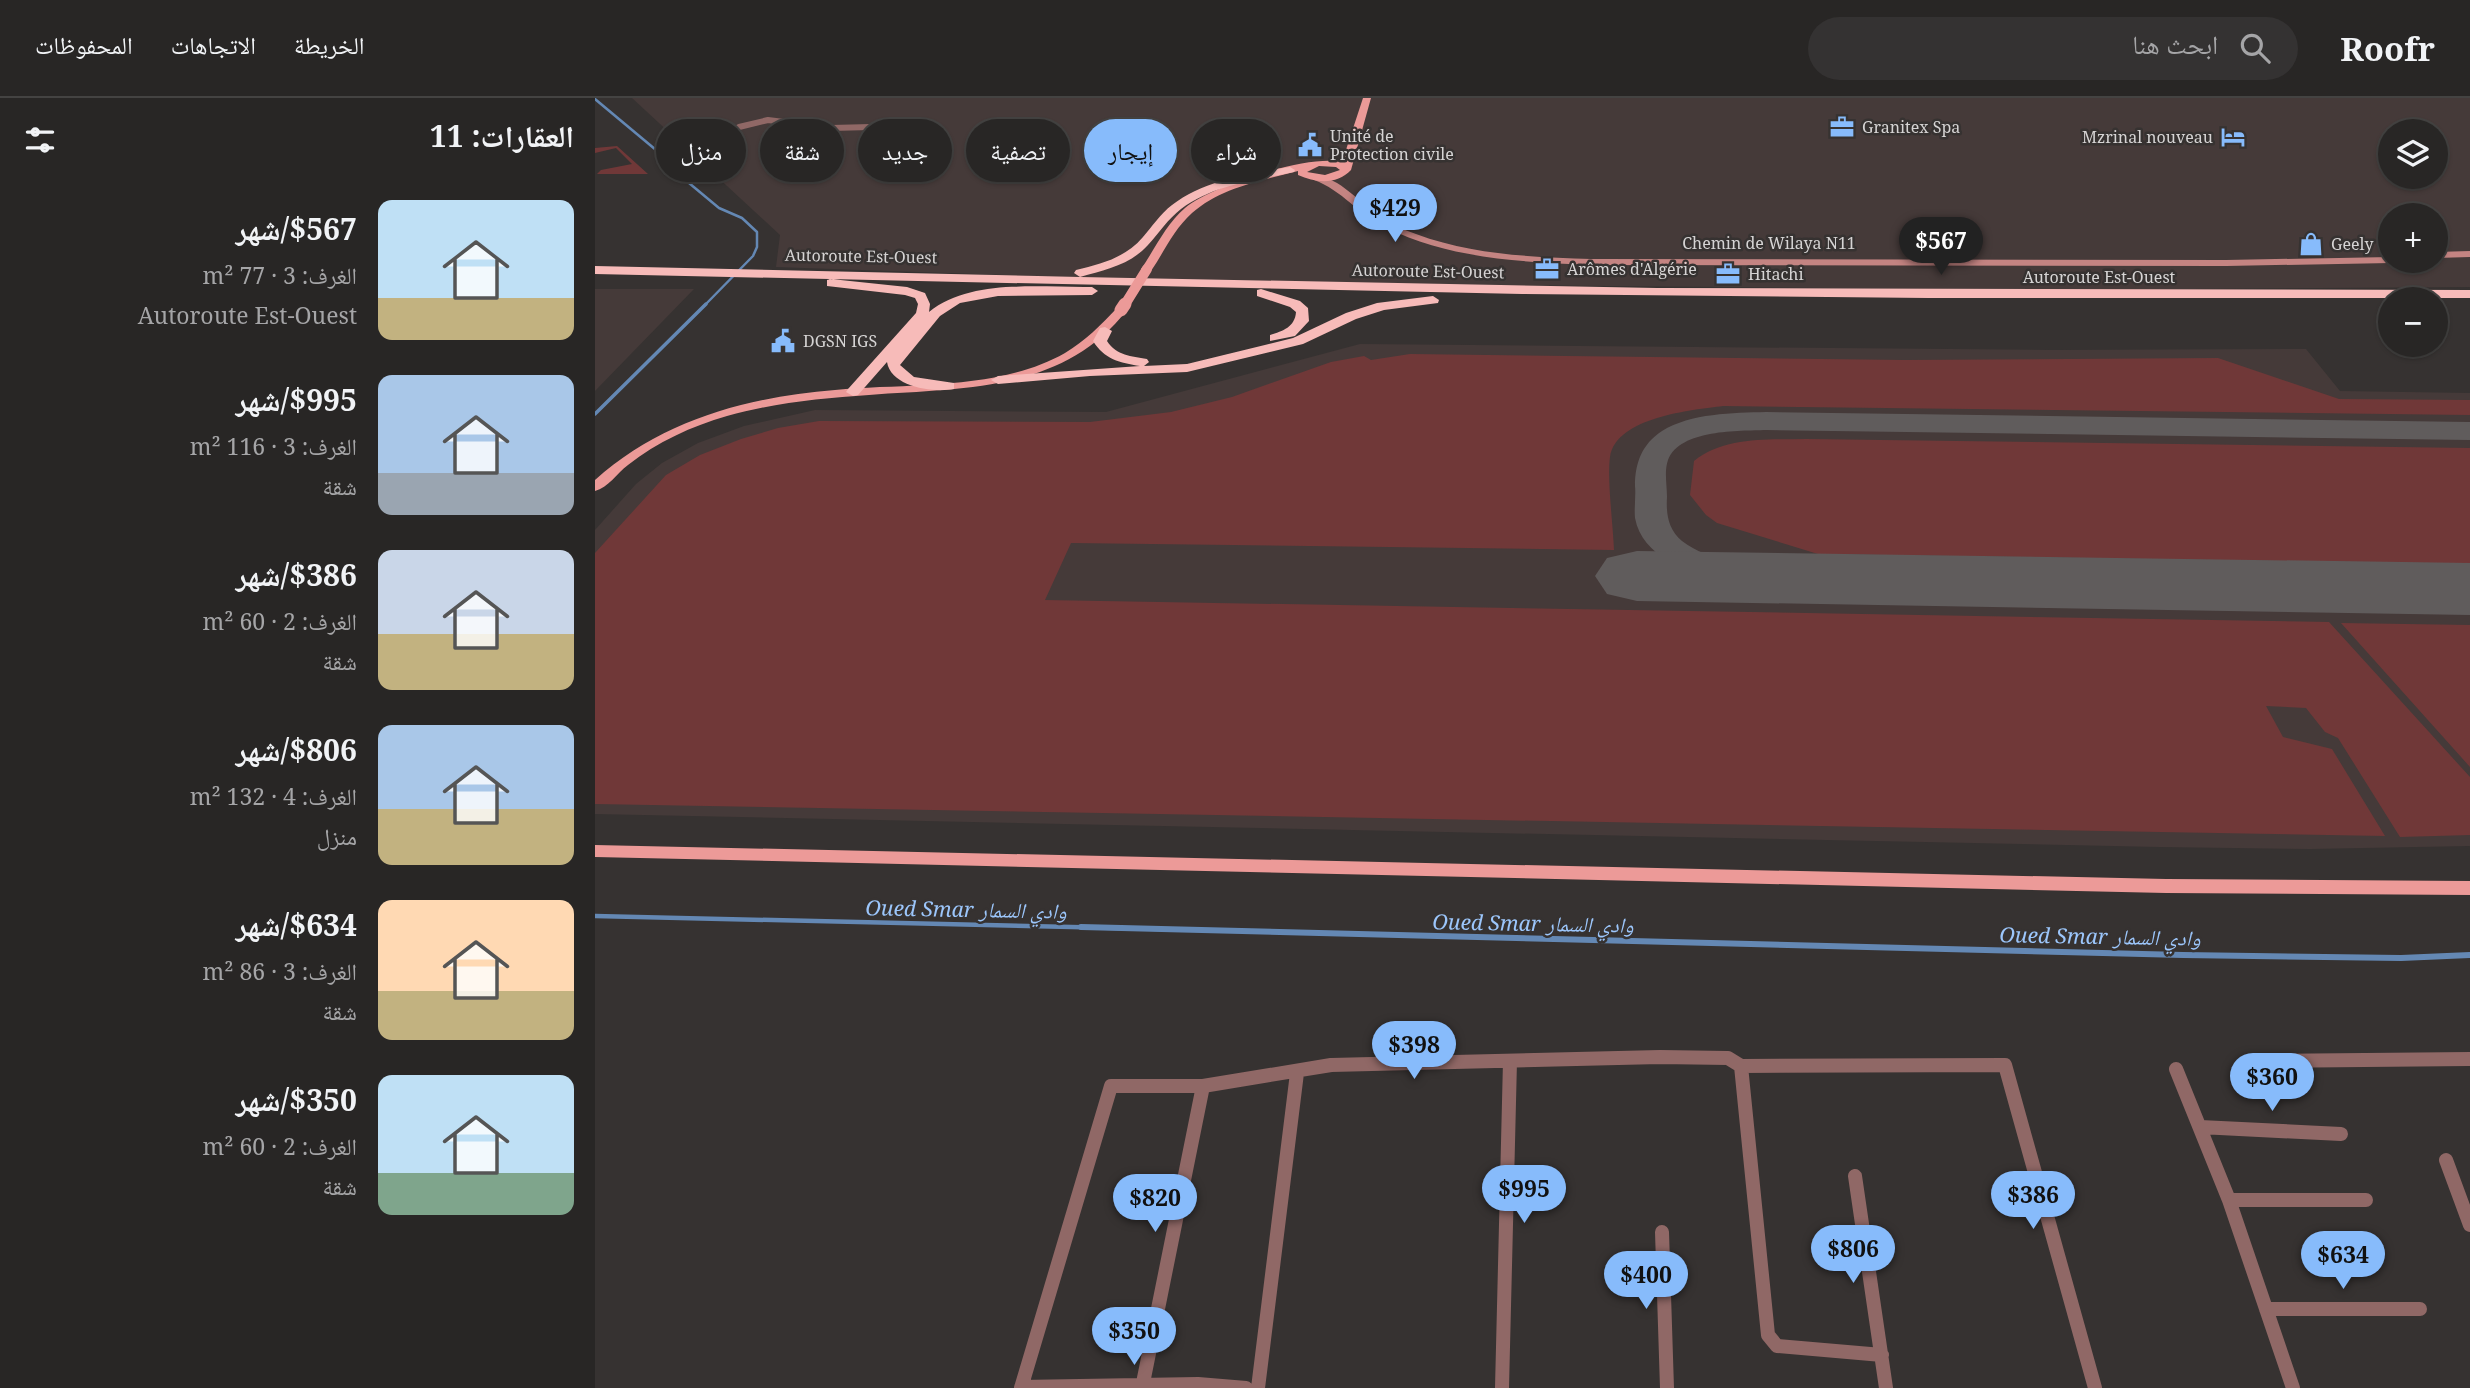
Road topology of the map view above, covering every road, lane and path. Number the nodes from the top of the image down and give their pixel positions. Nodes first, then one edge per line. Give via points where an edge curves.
1 (1367, 98) edge
2 (746, 125) edge
3 (858, 127) edge
4 (1358, 127) junction
5 (1318, 163) junction
6 (1290, 170) junction
7 (1345, 170) junction
8 (1311, 174) junction
9 (1232, 188) junction
10 (2470, 256) edge
11 (2448, 257) edge
12 (2378, 258) edge
13 (2378, 258) edge
14 (595, 262) edge
15 (595, 270) edge
16 (653, 270) junction
17 (714, 275) junction
18 (944, 275) junction
19 (769, 276) junction
20 (595, 278) edge
21 (820, 281) junction
22 (1109, 290) junction
23 (1261, 293) junction
24 (2470, 294) edge
25 (1480, 299) junction
26 (2378, 302) edge
27 (2448, 302) edge
28 (2470, 302) edge
29 (1105, 331) junction
30 (894, 360) junction
31 (997, 380) junction
32 (949, 386) junction
33 (868, 391) junction
34 (853, 392) junction
35 (595, 487) edge
36 (595, 851) edge
37 (2470, 888) edge
38 (2470, 1059) edge
39 (2273, 1061) dead end
40 (1510, 1062) junction
41 (1741, 1066) junction
42 (2176, 1069) dead end
43 (1297, 1073) junction
44 (1203, 1086) junction
45 (2200, 1127) junction
46 (2341, 1134) dead end
47 (2446, 1160) dead end
48 (1855, 1176) dead end
49 (2229, 1200) junction
50 (2366, 1200) dead end
51 (2470, 1225) edge
52 (1662, 1232) dead end
53 (2266, 1309) junction
54 (2420, 1309) dead end
55 (1882, 1355) junction
56 (1021, 1387) edge
57 (1142, 1387) edge
58 (1246, 1388) edge
59 (1258, 1388) edge
60 (1502, 1388) edge
61 (1667, 1388) edge
62 (1886, 1388) edge
63 (2095, 1388) edge
64 (2293, 1388) edge

1 - 4 main road
2 - 3 street via 768,120
4 - 5 main road via 1338,154
4 - 7 main road
5 - 7 main road
5 - 8 main road
6 - 8 main road
6 - 9 main road
6 - 18 highway via 1246,178 1190,199 1175,208 1136,250 1103,267 1054,275
7 - 8 main road via 1330,177
7 - 12 main road, Chemin de Wilaya N11 via 1347,184 1367,205 1399,224 1447,240 1530,255
8 - 9 main road
8 - 13 main road via 1333,184 1391,227 1493,256 1591,262 2186,263
9 - 29 main road, bridge via 1188,211
10 - 11 main road
14 - 16 highway
15 - 16 highway, Autoroute Est-Ouest
16 - 17 highway, Autoroute Est-Ouest
17 - 19 highway, Autoroute Est-Ouest
17 - 20 highway, Autoroute Est-Ouest
18 - 19 highway, Autoroute Est-Ouest
18 - 24 highway, Autoroute Est-Ouest via 1573,291
19 - 21 highway, Autoroute Est-Ouest
21 - 22 highway, Autoroute Est-Ouest
21 - 34 highway via 907,291 920,296 924,304 922,314
22 - 23 highway, Autoroute Est-Ouest
22 - 30 highway via 969,296 935,313
23 - 25 highway, Autoroute Est-Ouest
23 - 29 highway via 1295,304 1303,311 1302,321 1290,333 1269,340 1153,363 1117,358 1104,350 1100,341
25 - 26 highway, Autoroute Est-Ouest
25 - 31 highway via 1382,306 1298,341 1187,368
27 - 28 highway
29 - 31 main road via 1062,361
30 - 32 highway via 895,370 907,379
30 - 33 highway
31 - 32 main road
32 - 33 main road
33 - 34 main road
34 - 35 main road via 767,402 694,422 647,445
36 - 37 main road via 2166,886
38 - 39 street
40 - 41 street via 1674,1057 1728,1058
40 - 43 street via 1331,1065
40 - 60 street
41 - 55 street via 1767,1335 1777,1346
41 - 63 street via 2005,1065
42 - 45 street
43 - 44 street
43 - 59 street
44 - 56 street via 1111,1086
44 - 57 street
45 - 46 street
45 - 49 street
47 - 51 street
48 - 55 street
49 - 50 street
49 - 53 street
52 - 61 street
53 - 54 street
53 - 64 street
55 - 62 street
56 - 57 street
57 - 58 street via 1198,1384

